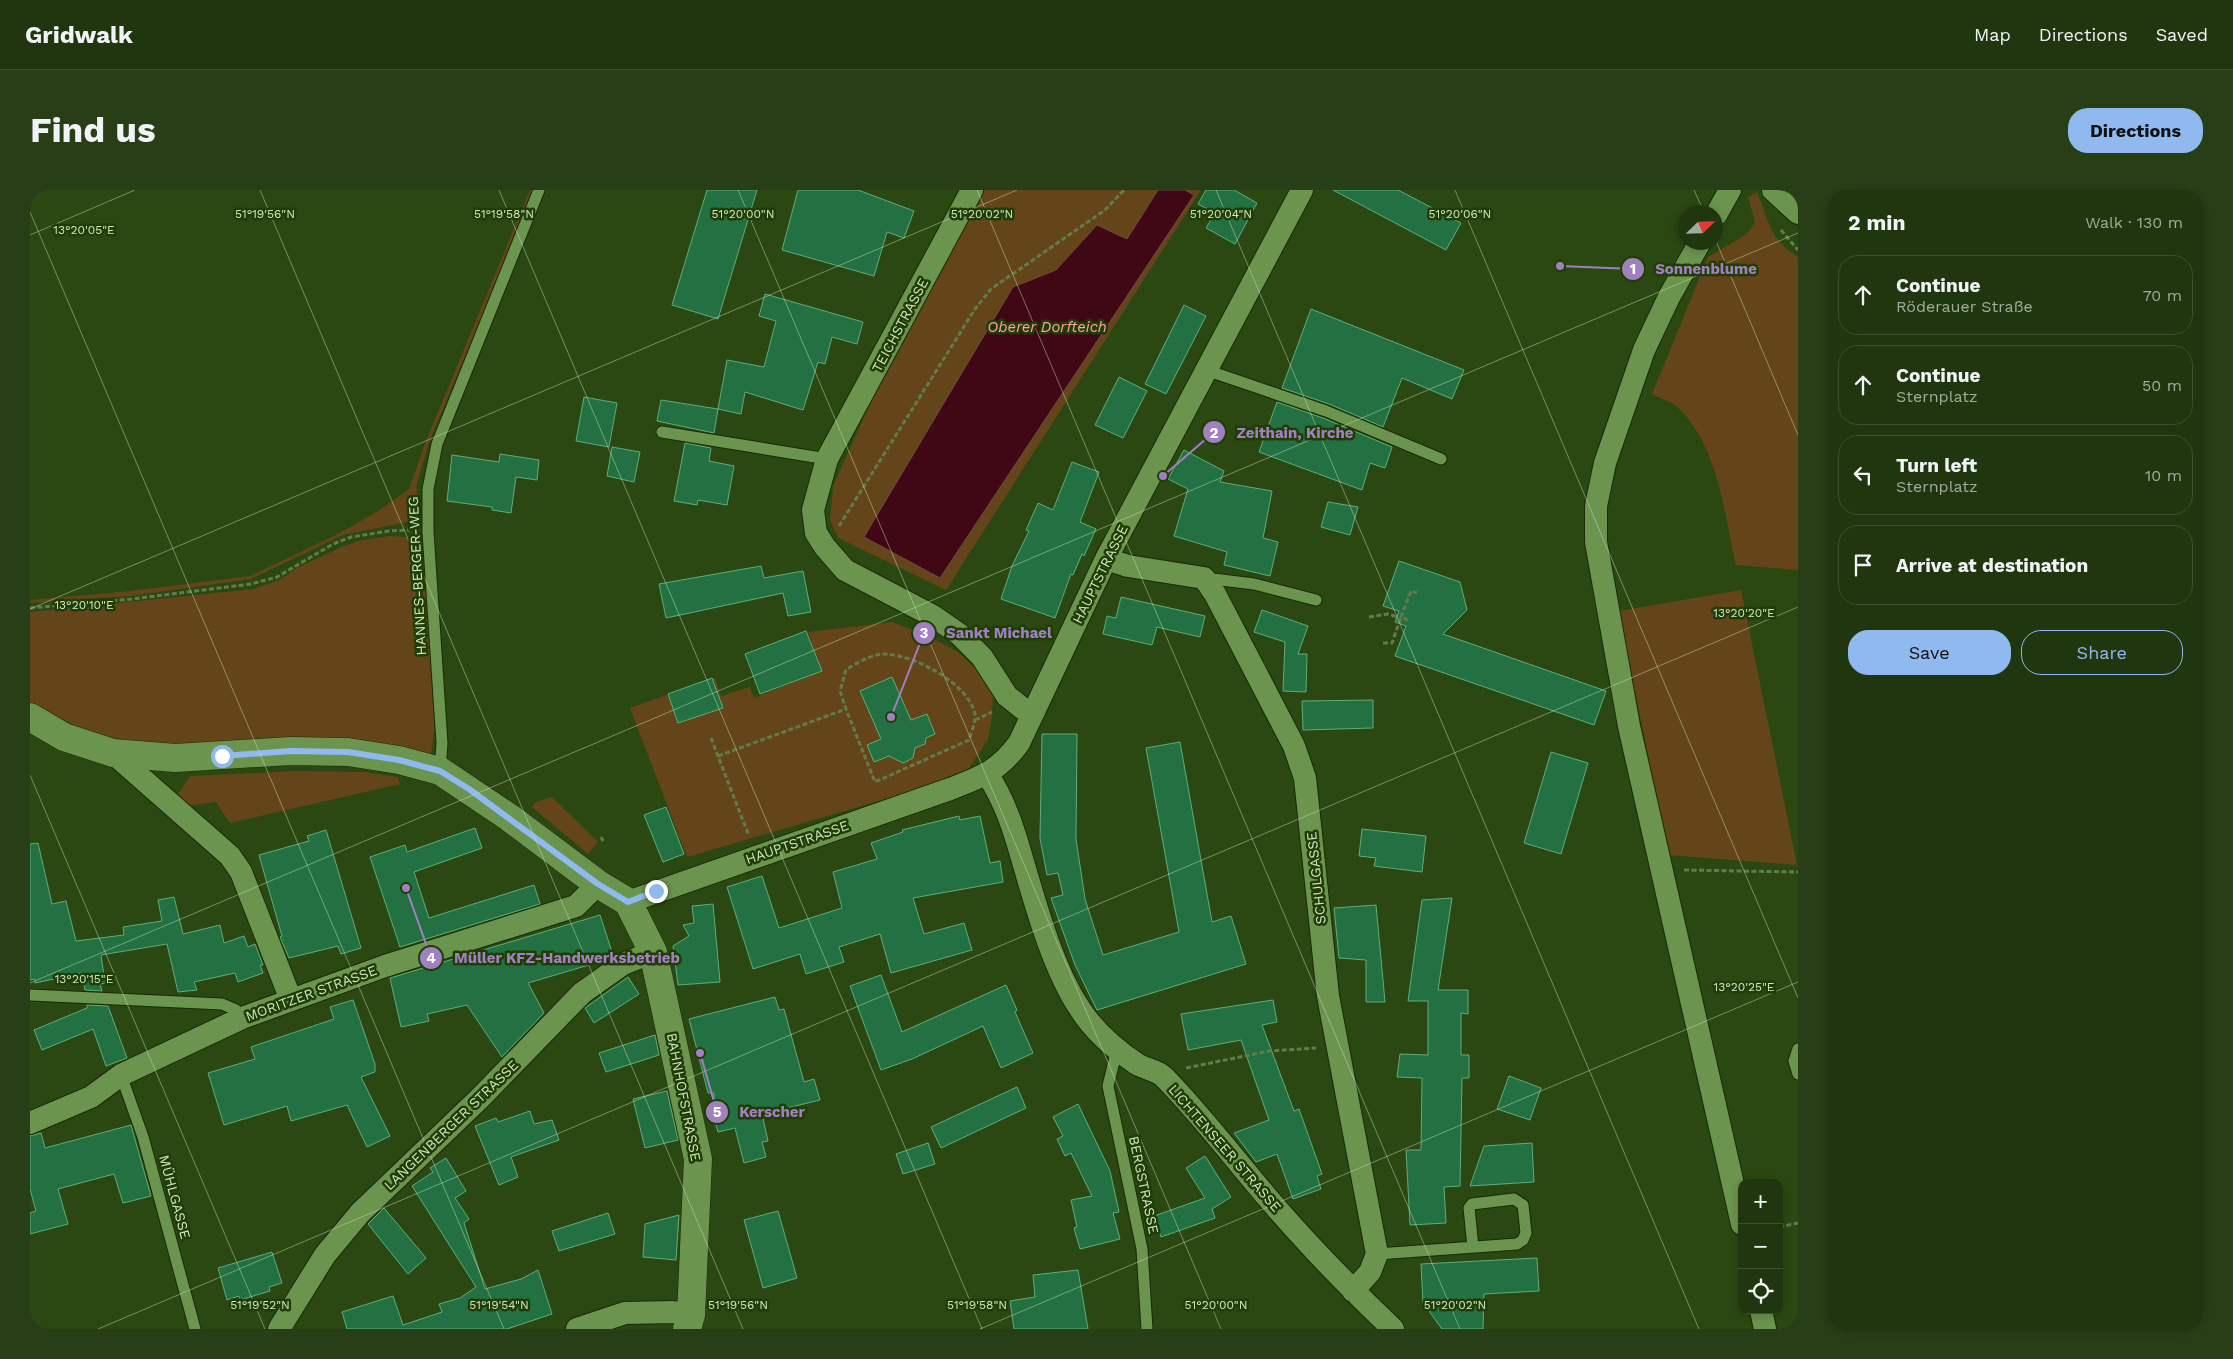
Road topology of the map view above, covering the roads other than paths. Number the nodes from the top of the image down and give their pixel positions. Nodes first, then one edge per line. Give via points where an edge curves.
1 (540, 190) edge
2 (972, 190) edge
3 (1302, 190) edge
4 (1730, 190) edge
5 (1773, 190) edge
6 (1722, 205) edge
7 (1798, 213) edge
8 (1695, 250) edge
9 (1206, 370) junction
10 (662, 432) dead end
11 (827, 459) junction
12 (1441, 459) dead end
13 (1106, 559) junction
14 (1204, 578) junction
15 (1316, 600) dead end
16 (1034, 712) junction
17 (30, 717) edge
18 (113, 753) junction
19 (440, 771) junction
20 (987, 774) junction
21 (598, 884) junction
22 (628, 902) junction
23 (653, 952) junction
24 (30, 996) edge
25 (291, 1000) junction
26 (242, 1018) junction
27 (1117, 1049) junction
28 (1798, 1049) edge
29 (1798, 1074) edge
30 (121, 1075) junction
31 (30, 1123) edge
32 (1738, 1206) edge
33 (1473, 1247) junction
34 (1377, 1254) junction
35 (1353, 1291) junction
36 (1761, 1314) edge
37 (689, 1322) edge
38 (195, 1329) edge
39 (279, 1329) edge
40 (577, 1329) edge
41 (1147, 1329) edge
42 (1392, 1329) edge
43 (1765, 1329) edge

1 - 19 lane, HANNES-BERGER-WEG via 437,444 428,489 442,743
2 - 11 street, TEICHSTRASSE
3 - 9 street, HAUPTSTRASSE
4 - 6 street
5 - 7 street
8 - 32 street via 1644,350 1605,463 1596,506 1596,542 1631,735
9 - 12 lane via 1326,411
9 - 13 street, HAUPTSTRASSE
10 - 11 lane
11 - 16 street, TEICHSTRASSE via 813,510 816,533 825,547 845,570 933,616 959,634 982,657 1007,696 1022,708
13 - 14 street via 1128,566
13 - 16 street, HAUPTSTRASSE
14 - 15 lane via 1254,584
14 - 34 street, SCHULGASSE via 1272,701 1305,778 1328,996
16 - 20 street, HAUPTSTRASSE via 1007,760
17 - 18 street via 64,737
18 - 19 street via 175,758 290,751 348,752
18 - 25 street via 230,856 241,872
19 - 21 street
20 - 22 street, HAUPTSTRASSE
20 - 27 street, LICHTENSEER STRASSE via 1006,811 1038,913 1063,975 1080,1010
21 - 22 street
21 - 25 street, MORITZER STRASSE via 576,906 384,966
22 - 23 street, BAHNHOFSTRASSE
23 - 37 street, BAHNHOFSTRASSE via 698,1158
23 - 39 street, LANGENBERGER STRASSE via 623,964 582,993 480,1098 360,1213 325,1255
24 - 26 lane via 222,1004 236,1010
25 - 26 street, MORITZER STRASSE
26 - 30 street, MORITZER STRASSE
27 - 35 street, LICHTENSEER STRASSE via 1139,1065 1162,1074
27 - 41 lane, BERGSTRASSE via 1108,1086 1142,1248
28 - 29 lane via 1794,1062
30 - 31 street, MORITZER STRASSE via 91,1097
30 - 38 lane, MÜHLGASSE via 143,1137
33 - 33 lane via 1517,1244 1523,1240 1526,1233 1523,1205 1514,1199 1472,1204 1469,1208
33 - 34 lane
34 - 35 street via 1370,1272
35 - 42 street, LICHTENSEER STRASSE
36 - 43 street
37 - 40 street via 664,1312 625,1313

